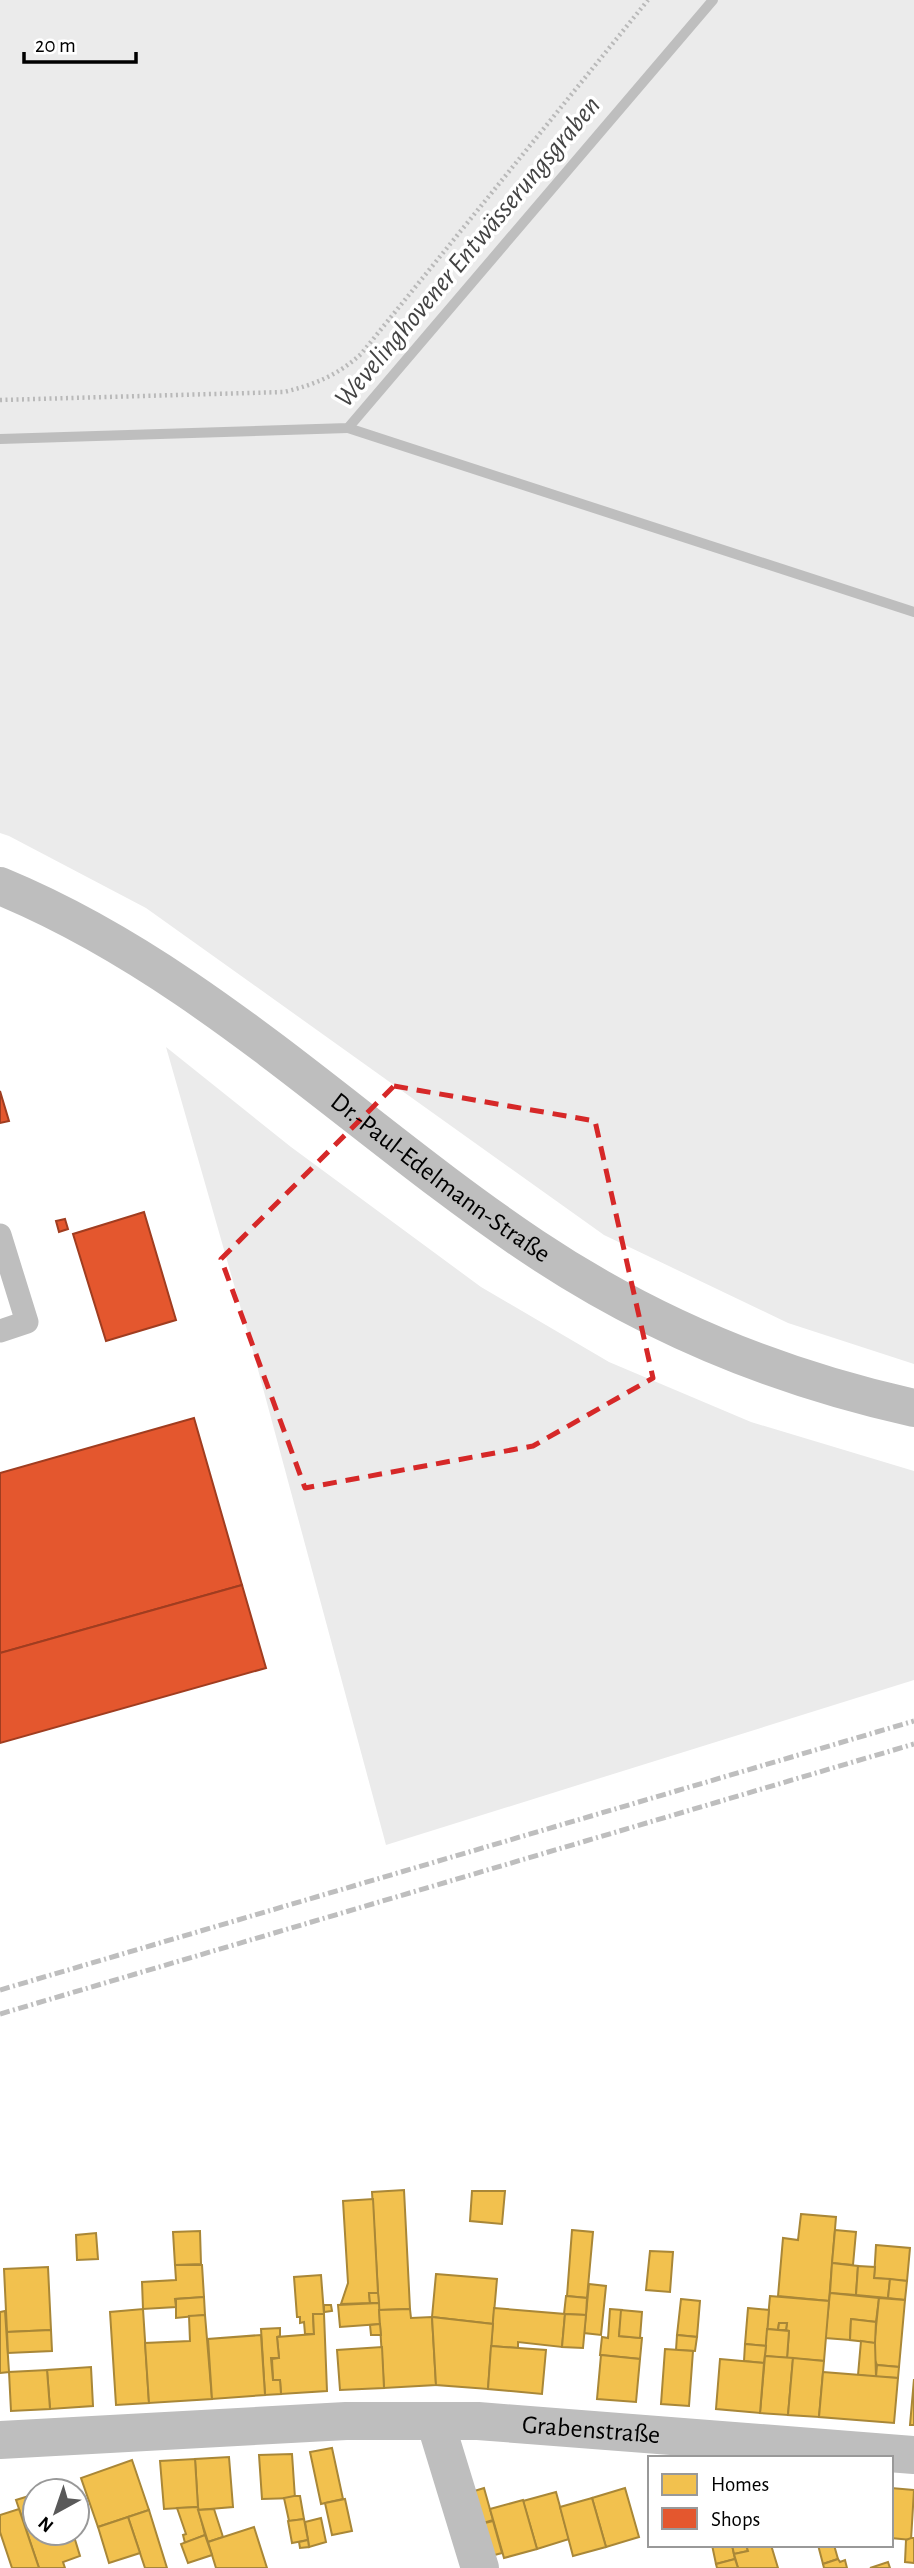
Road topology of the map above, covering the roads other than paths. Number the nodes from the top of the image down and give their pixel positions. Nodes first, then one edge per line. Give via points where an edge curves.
1 (0, 886) edge
2 (0, 1235) edge
3 (0, 1331) edge
4 (914, 1408) edge
5 (435, 2421) junction
6 (0, 2440) edge
7 (914, 2455) edge
8 (480, 2568) edge

1 - 4 street, Dr.-Paul-Edelmann-Straße via 81,925 191,991 493,1219 586,1280 719,1347 844,1390
2 - 3 lane via 27,1322
5 - 6 street, Grabenstraße via 346,2421
5 - 7 street, Grabenstraße
5 - 8 street

